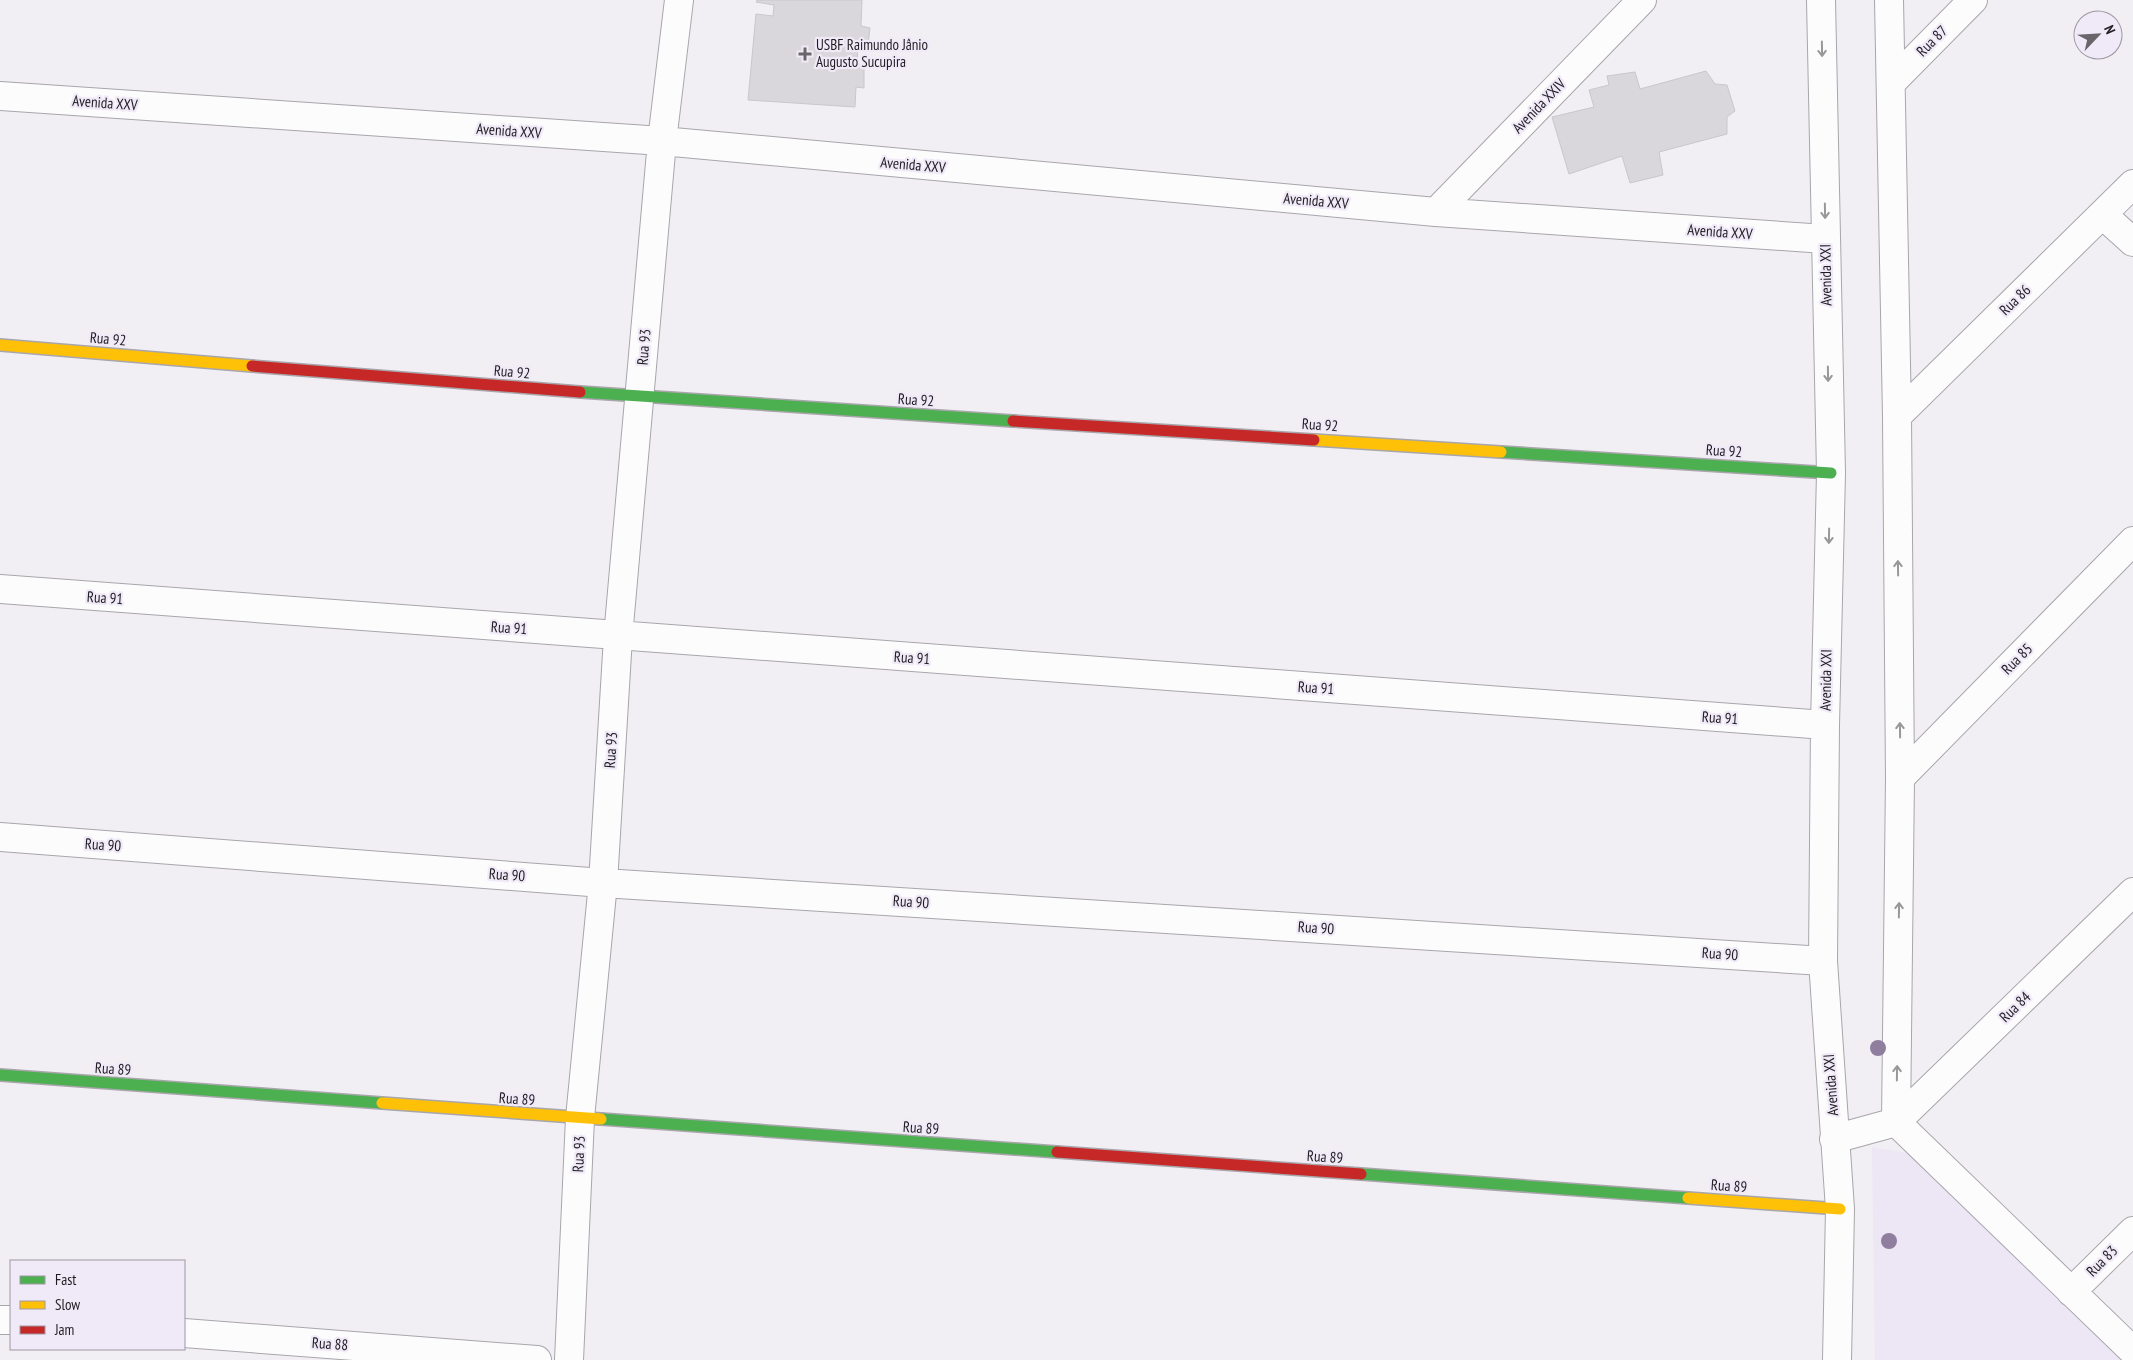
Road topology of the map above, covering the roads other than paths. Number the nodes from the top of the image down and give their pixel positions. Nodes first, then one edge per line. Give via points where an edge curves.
1 (679, 0) edge
2 (1642, 0) edge
3 (1822, 0) edge
4 (1889, 0) edge
5 (1973, 0) edge
6 (1891, 83) junction
7 (0, 96) edge
8 (662, 142) junction
9 (2133, 184) edge
10 (1436, 212) junction
11 (2103, 215) junction
12 (1825, 239) junction
13 (2133, 242) edge
14 (0, 345) edge
15 (640, 397) junction
16 (1897, 416) junction
17 (1831, 473) junction
18 (2133, 541) edge
19 (0, 590) edge
20 (618, 637) junction
21 (1825, 725) junction
22 (1900, 778) junction
23 (0, 837) edge
24 (603, 882) junction
25 (2133, 892) edge
26 (1823, 961) junction
27 (0, 1075) edge
28 (580, 1118) junction
29 (1896, 1122) junction
30 (1834, 1138) junction
31 (1840, 1209) junction
32 (2133, 1231) edge
33 (2072, 1292) junction
34 (185, 1333) edge
35 (2133, 1351) edge
36 (537, 1360) edge
37 (569, 1360) edge
38 (1837, 1360) edge

1 - 8 street, Rua 93
2 - 10 street, Avenida XXIV
3 -> 12 street, Avenida XXI
4 - 6 street
5 - 6 street, Rua 87
6 - 16 street
7 - 8 street, Avenida XXV
8 - 10 street, Avenida XXV
8 - 15 street, Rua 93
9 - 11 street, Rua 86
10 - 12 street, Avenida XXV
11 - 13 street
11 - 16 street, Rua 86
12 -> 17 street, Avenida XXI
14 - 15 street, Rua 92
15 - 17 street, Rua 92
15 - 20 street, Rua 93
22 -> 16 street
17 -> 21 street, Avenida XXI
18 - 22 street, Rua 85
19 - 20 street, Rua 91
20 - 21 street, Rua 91
20 - 24 street, Rua 93
21 - 26 street, Avenida XXI
29 -> 22 street
23 - 24 street, Rua 90
24 - 26 street, Rua 90
24 - 28 street, Rua 93
25 - 29 street, Rua 84
26 - 30 street, Avenida XXI
27 - 28 street, Rua 89
28 - 31 street, Rua 89
28 - 37 street, Rua 93
29 - 30 street
29 - 33 street
30 - 31 street, Avenida XXI
31 - 38 street, Avenida XXI
32 - 33 street, Rua 83
33 - 35 street
34 - 36 street, Rua 88

